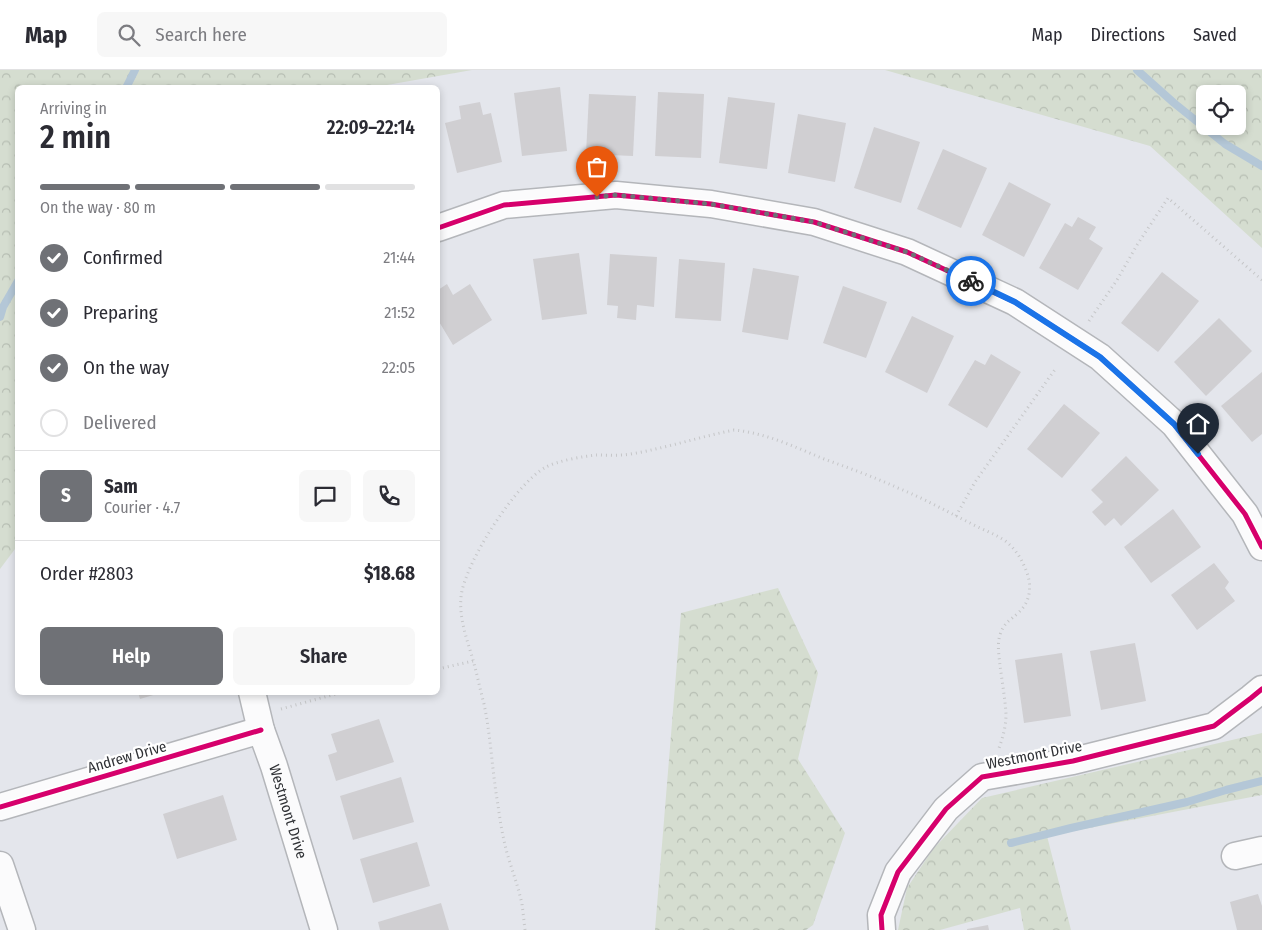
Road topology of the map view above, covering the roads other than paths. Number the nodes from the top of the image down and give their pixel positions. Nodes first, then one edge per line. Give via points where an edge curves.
1 (440, 227) edge
2 (1262, 547) edge
3 (1262, 688) edge
4 (257, 713) edge
5 (0, 807) edge
6 (1262, 850) edge
7 (1235, 856) dead end
8 (0, 865) edge
9 (22, 930) edge
10 (324, 930) edge
11 (882, 930) edge

1 - 2 street via 504,204 616,195 711,204 814,222 907,252 1015,302 1100,357 1174,424 1245,514
3 - 11 street, Westmont Drive via 1214,726 1073,761 982,777 946,809 898,872 881,915
4 - 5 street, Andrew Drive
4 - 10 street, Westmont Drive
6 - 7 street
8 - 9 street

